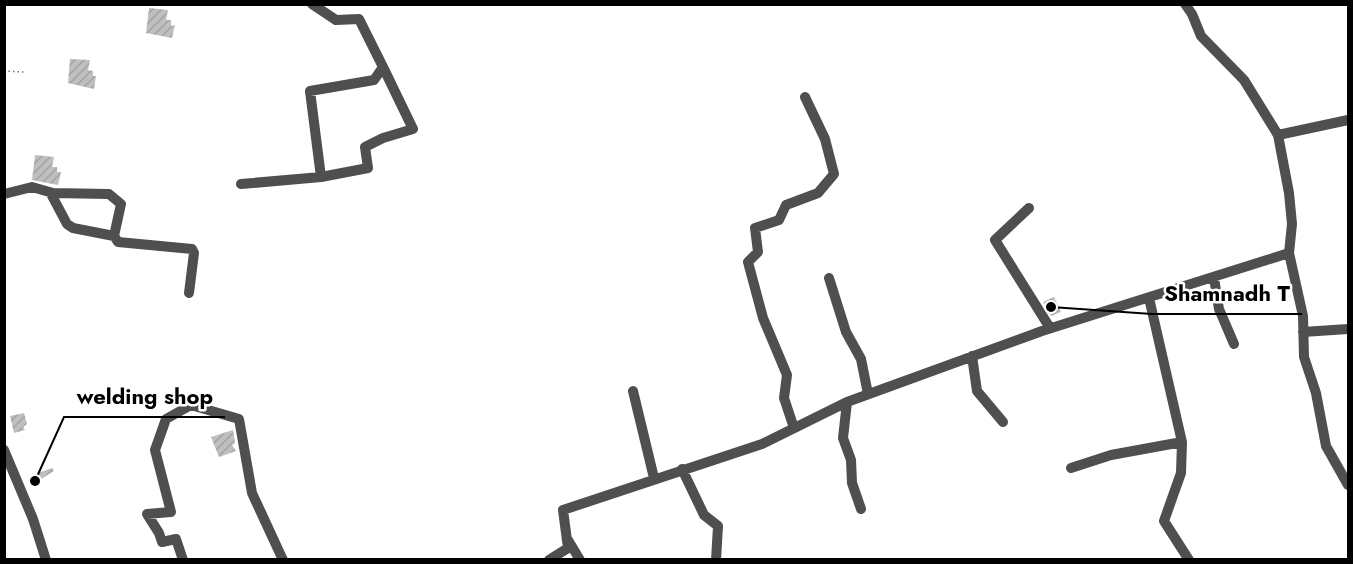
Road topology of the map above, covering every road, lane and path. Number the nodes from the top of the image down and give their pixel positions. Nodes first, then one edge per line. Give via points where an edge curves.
1 (312, 4) edge
2 (1185, 4) edge
3 (383, 67) junction
4 (4, 71) edge
5 (24, 72) dead end
6 (805, 96) dead end
7 (1348, 120) edge
8 (1278, 135) junction
9 (321, 177) junction
10 (241, 184) dead end
11 (50, 192) junction
12 (4, 194) edge
13 (1029, 208) dead end
14 (114, 236) junction
15 (1289, 253) junction
16 (829, 278) dead end
17 (1214, 278) junction
18 (189, 292) dead end
19 (1149, 298) junction
20 (1050, 328) junction
21 (1348, 329) edge
22 (1303, 332) junction
23 (1234, 344) dead end
24 (972, 356) junction
25 (633, 391) dead end
26 (868, 394) junction
27 (847, 402) junction
28 (1003, 422) dead end
29 (794, 428) junction
30 (1182, 442) junction
31 (4, 450) edge
32 (1071, 468) dead end
33 (682, 469) junction
34 (654, 478) junction
35 (1348, 485) edge
36 (861, 509) dead end
37 (566, 537) junction
38 (46, 560) edge
39 (183, 560) edge
40 (283, 560) edge
41 (549, 560) edge
42 (580, 560) edge
43 (716, 560) edge
44 (1189, 560) edge

1 - 3 street via 336,20 359,19
2 - 8 street via 1201,36 1244,80
3 - 9 street via 374,80 310,92
3 - 9 street via 413,129 365,147 369,168
4 - 5 path
6 - 29 street via 825,140 834,174 818,194 786,205 779,220 755,228 758,252 748,262 763,318 787,375 784,398
7 - 8 street
8 - 15 street via 1292,224
9 - 10 street
11 - 12 street via 32,187
11 - 14 street via 67,224
11 - 14 street via 109,194 121,204
13 - 20 street via 995,240
14 - 18 street via 118,242 192,249
15 - 17 street
15 - 22 street
16 - 26 street via 846,332 861,359
17 - 19 street
17 - 23 street via 1219,309
19 - 20 street
19 - 30 street
20 - 24 street
21 - 22 street
22 - 35 street via 1304,357 1316,393 1326,446
24 - 26 street
24 - 28 street via 977,391
25 - 34 street
26 - 27 street
27 - 29 street
27 - 36 street via 843,438
29 - 33 street via 762,444
30 - 32 street via 1111,455
30 - 44 street via 1181,473 1164,521
31 - 38 street
33 - 34 street
33 - 43 street via 704,516 718,526
34 - 37 street via 563,510
37 - 41 street via 568,548
37 - 42 street
39 - 40 street via 176,539 162,542 147,514 171,512 155,450 166,419 191,405 239,419 252,493

